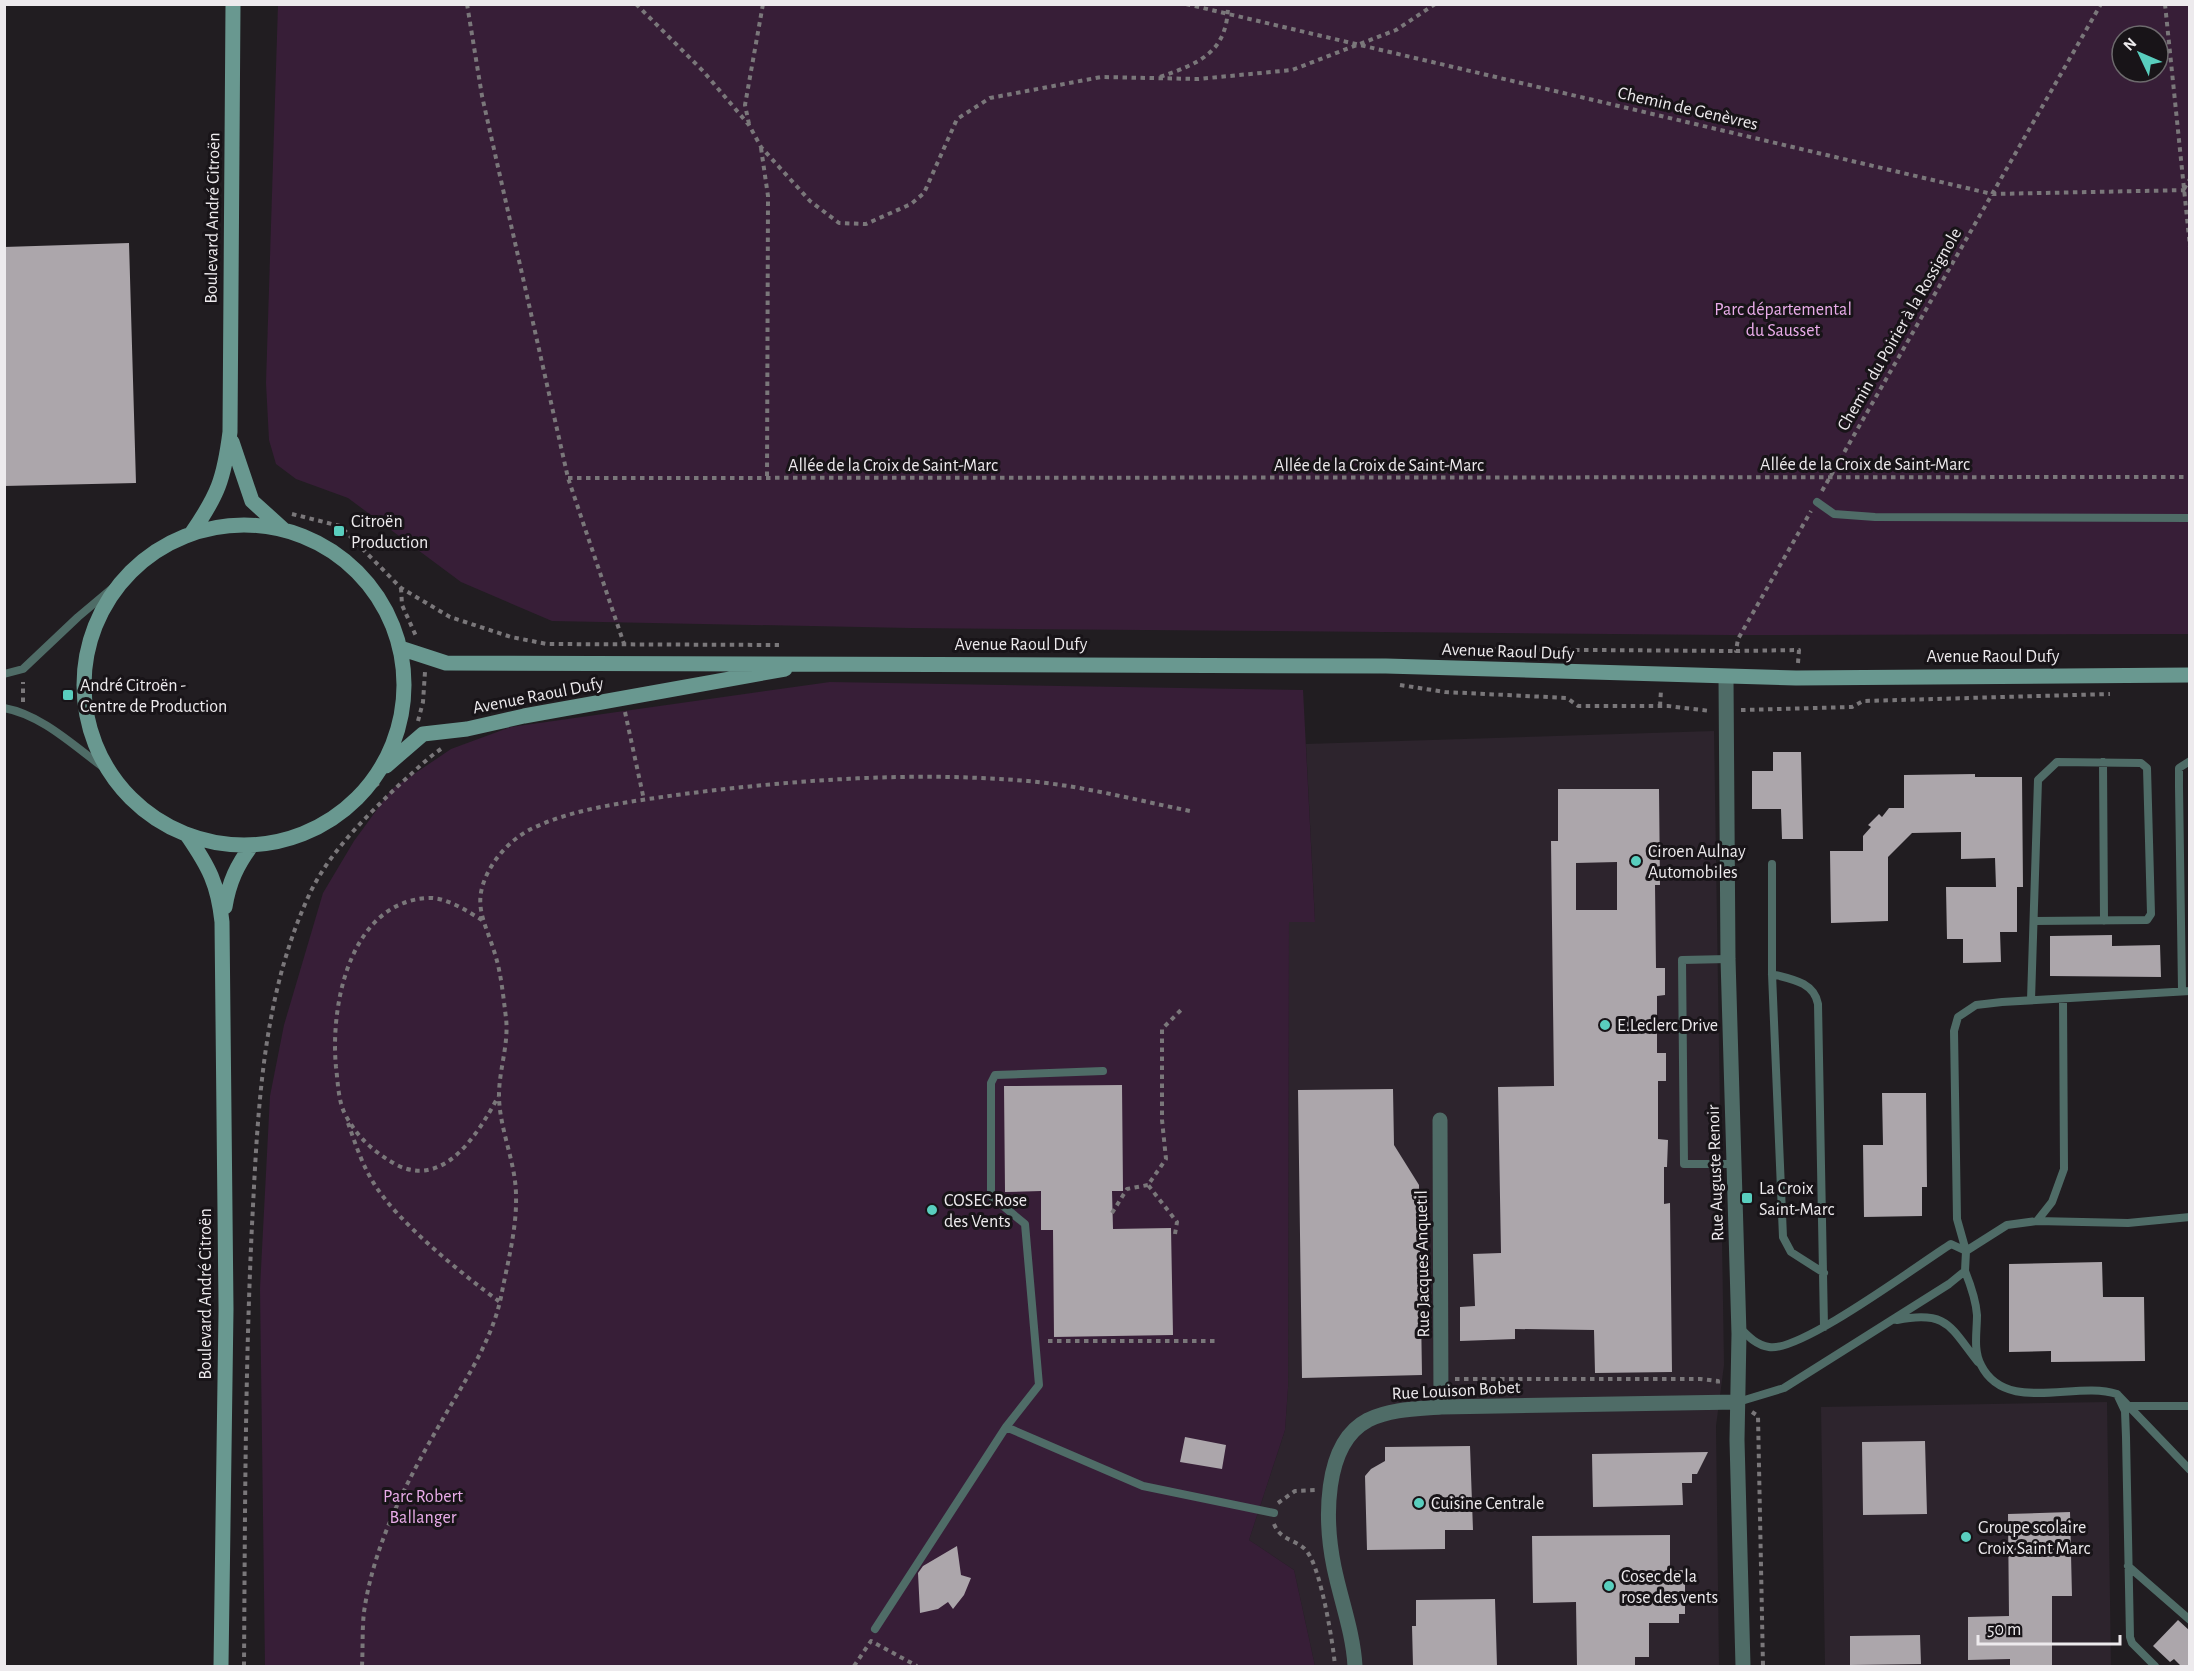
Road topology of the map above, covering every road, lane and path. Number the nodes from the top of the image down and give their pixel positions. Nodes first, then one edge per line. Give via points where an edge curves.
1 (233, 4) edge
2 (467, 4) edge
3 (636, 4) edge
4 (763, 4) edge
5 (1186, 4) edge
6 (1228, 4) edge
7 (1435, 4) edge
8 (2101, 4) edge
9 (2165, 4) edge
10 (1228, 14) junction
11 (1361, 44) junction
12 (1157, 78) junction
13 (749, 125) junction
14 (761, 147) junction
15 (2190, 179) edge
16 (2184, 190) junction
17 (2190, 190) edge
18 (1992, 194) junction
19 (2190, 247) edge
20 (230, 432) junction
21 (2190, 477) edge
22 (568, 478) junction
23 (767, 478) junction
24 (1829, 478) junction
25 (1817, 502) junction
26 (2190, 518) edge
27 (283, 529) junction
28 (191, 534) junction
29 (122, 580) junction
30 (401, 588) dead end
31 (400, 648) junction
32 (824, 662) junction
33 (23, 669) junction
34 (4, 674) edge
35 (2190, 675) edge
36 (1726, 678) junction
37 (1796, 678) junction
38 (1395, 684) dead end
39 (2112, 694) dead end
40 (4, 708) edge
41 (625, 711) dead end
42 (1727, 711) junction
43 (23, 712) junction
44 (433, 754) dead end
45 (2190, 761) edge
46 (2103, 762) junction
47 (107, 770) junction
48 (379, 772) junction
49 (644, 800) junction
50 (1190, 812) dead end
51 (187, 835) junction
52 (252, 845) junction
53 (1772, 864) dead end
54 (482, 920) junction
55 (2034, 921) junction
56 (2104, 921) junction
57 (222, 922) junction
58 (1728, 959) junction
59 (1772, 974) junction
60 (2186, 991) edge
61 (2063, 999) junction
62 (2031, 1000) junction
63 (1183, 1008) dead end
64 (1102, 1071) dead end
65 (498, 1097) junction
66 (344, 1114) junction
67 (1440, 1120) dead end
68 (1734, 1164) junction
69 (1148, 1185) junction
70 (1112, 1212) dead end
71 (2190, 1217) edge
72 (2037, 1221) junction
73 (1175, 1234) dead end
74 (1966, 1251) junction
75 (1965, 1271) junction
76 (1824, 1273) junction
77 (500, 1302) junction
78 (1889, 1322) junction
79 (1738, 1326) junction
80 (1824, 1327) junction
81 (1036, 1341) junction
82 (1218, 1341) dead end
83 (1981, 1365) junction
84 (1443, 1379) junction
85 (2117, 1394) junction
86 (1738, 1402) junction
87 (1720, 1404) junction
88 (2129, 1406) junction
89 (2190, 1406) edge
90 (1441, 1407) junction
91 (1006, 1427) junction
92 (2190, 1470) edge
93 (1331, 1490) junction
94 (1274, 1513) junction
95 (2128, 1566) junction
96 (2190, 1620) edge
97 (875, 1629) dead end
98 (221, 1666) edge
99 (244, 1666) edge
100 (362, 1666) edge
101 (854, 1666) edge
102 (917, 1666) edge
103 (1335, 1666) edge
104 (1355, 1666) edge
105 (1743, 1666) edge
106 (1763, 1666) edge
107 (2155, 1666) edge

1 - 20 main road, Boulevard André Citroën
2 - 22 path via 487,119
3 - 13 path
4 - 13 path via 745,105
5 - 10 path, Chemin de Genèvres
6 - 10 path
7 - 11 path via 1396,30
8 - 18 path, Chemin du Poirier à la Rossignole
9 - 16 path
10 - 11 path, Chemin de Genèvres
10 - 12 path via 1224,36 1209,55
11 - 12 path via 1292,70
11 - 18 path, Chemin de Genèvres
12 - 14 path via 1101,77 990,98 957,119 924,193 911,204 866,224 839,223 810,201
13 - 14 path
14 - 23 path via 768,196
15 - 16 path
16 - 17 path, Chemin de Genèvres
16 - 18 path, Chemin de Genèvres
16 - 19 path
18 - 24 path, Chemin du Poirier à la Rossignole
20 - 27 main road, Boulevard André Citroën via 252,501
20 - 28 main road, Boulevard André Citroën via 214,501
21 - 24 path, Allée de la Croix de Saint-Marc
22 - 23 path, Allée de la Croix de Saint-Marc
22 - 30 path via 624,644 547,644 511,637 450,617
23 - 24 path, Allée de la Croix de Saint-Marc
24 - 25 path, Chemin du Poirier à la Rossignole
25 - 26 lane via 1834,514 1875,518
25 - 37 path, Chemin du Poirier à la Rossignole via 1738,639 1736,651 1799,650
27 - 28 main road via 222,526
27 - 31 main road via 311,539 358,572 377,595
28 - 29 main road via 154,552
29 - 33 lane
29 - 47 main road via 94,629 84,673 85,707 93,740
31 - 32 main road, Avenue Raoul Dufy via 446,663
31 - 48 main road via 402,712
32 - 36 main road, Avenue Raoul Dufy via 1386,666
32 - 48 main road, Avenue Raoul Dufy via 423,734
33 - 34 lane
33 - 43 path
35 - 37 main road, Avenue Raoul Dufy
36 - 37 main road, Avenue Raoul Dufy
36 - 42 street, Rue Auguste Renoir
38 - 42 path via 1445,692 1567,698 1578,706 1668,706
39 - 42 path via 1863,701 1852,707
40 - 43 lane
41 - 49 path
42 - 58 street, Rue Auguste Renoir
43 - 47 lane
44 - 99 path via 355,828 330,859 294,934 267,1032 259,1098 246,1374
45 - 60 lane via 2179,768
46 - 55 lane via 2057,762 2038,780
46 - 56 lane
46 - 56 lane via 2141,763 2146,768 2151,914 2147,920
47 - 51 main road via 129,798 156,820
48 - 52 main road via 337,816 311,831 282,841
49 - 50 path via 723,789 945,776 1032,782 1108,793
49 - 54 path via 548,821 526,831 508,846 482,887
51 - 52 main road via 219,844
51 - 57 main road, Boulevard André Citroën via 210,868 219,891
52 - 57 main road, Boulevard André Citroën via 237,865 228,887
53 - 59 lane
54 - 65 path via 494,949 507,1024
54 - 66 path via 461,907 430,898 404,902 382,916 360,939 344,982 334,1047
55 - 56 lane
55 - 62 lane
57 - 98 main road, Boulevard André Citroën via 226,1310
58 - 68 street, Rue Auguste Renoir
58 - 68 lane via 1682,960 1683,1164
59 - 76 lane via 1783,1238 1791,1252
59 - 76 lane via 1806,985 1816,994 1818,1004
60 - 61 lane
61 - 62 lane
61 - 72 lane via 2064,1169 2052,1202
62 - 74 lane via 1976,1005 1958,1017 1954,1031 1957,1219
63 - 69 path via 1162,1029 1166,1159
64 - 81 lane via 995,1075 991,1083 991,1196 1025,1224
65 - 66 path via 466,1148 432,1170 406,1169 380,1156
65 - 77 path via 516,1196
66 - 77 path via 374,1183 403,1218 460,1272
67 - 84 street, Rue Jacques Anquetil
68 - 79 street, Rue Auguste Renoir
69 - 70 path via 1128,1189
69 - 73 path via 1177,1222
71 - 72 lane via 2128,1223
72 - 74 lane via 2007,1225
74 - 75 lane
74 - 80 lane via 1951,1244
75 - 78 lane
75 - 83 lane via 1973,1289
76 - 80 lane
77 - 100 path via 468,1378 389,1522 371,1573
78 - 83 lane via 1925,1316 1940,1320 1962,1339
78 - 86 lane via 1784,1388
79 - 80 lane via 1754,1342 1770,1348 1800,1341
79 - 86 street, Rue Auguste Renoir
81 - 82 path
81 - 91 lane via 1039,1385
83 - 85 lane via 1991,1379 2010,1391 2105,1390
84 - 87 path via 1700,1379 1718,1381
84 - 90 street, Rue Jacques Anquetil
85 - 88 lane
85 - 95 lane via 2125,1411
86 - 87 street, Rue Louison Bobet
86 - 105 street, Rue Auguste Renoir
86 - 106 path via 1758,1416
87 - 90 street, Rue Louison Bobet
88 - 89 lane
88 - 92 lane
90 - 93 street, Rue Louison Bobet via 1397,1411 1358,1426 1339,1451
91 - 94 lane via 1143,1486
91 - 97 lane
93 - 94 path via 1295,1491 1279,1502
93 - 104 street, Rue Louison Bobet via 1334,1564
94 - 103 path via 1277,1532 1299,1545 1311,1558
95 - 96 lane
95 - 107 lane via 2130,1637
101 - 102 path via 871,1641

